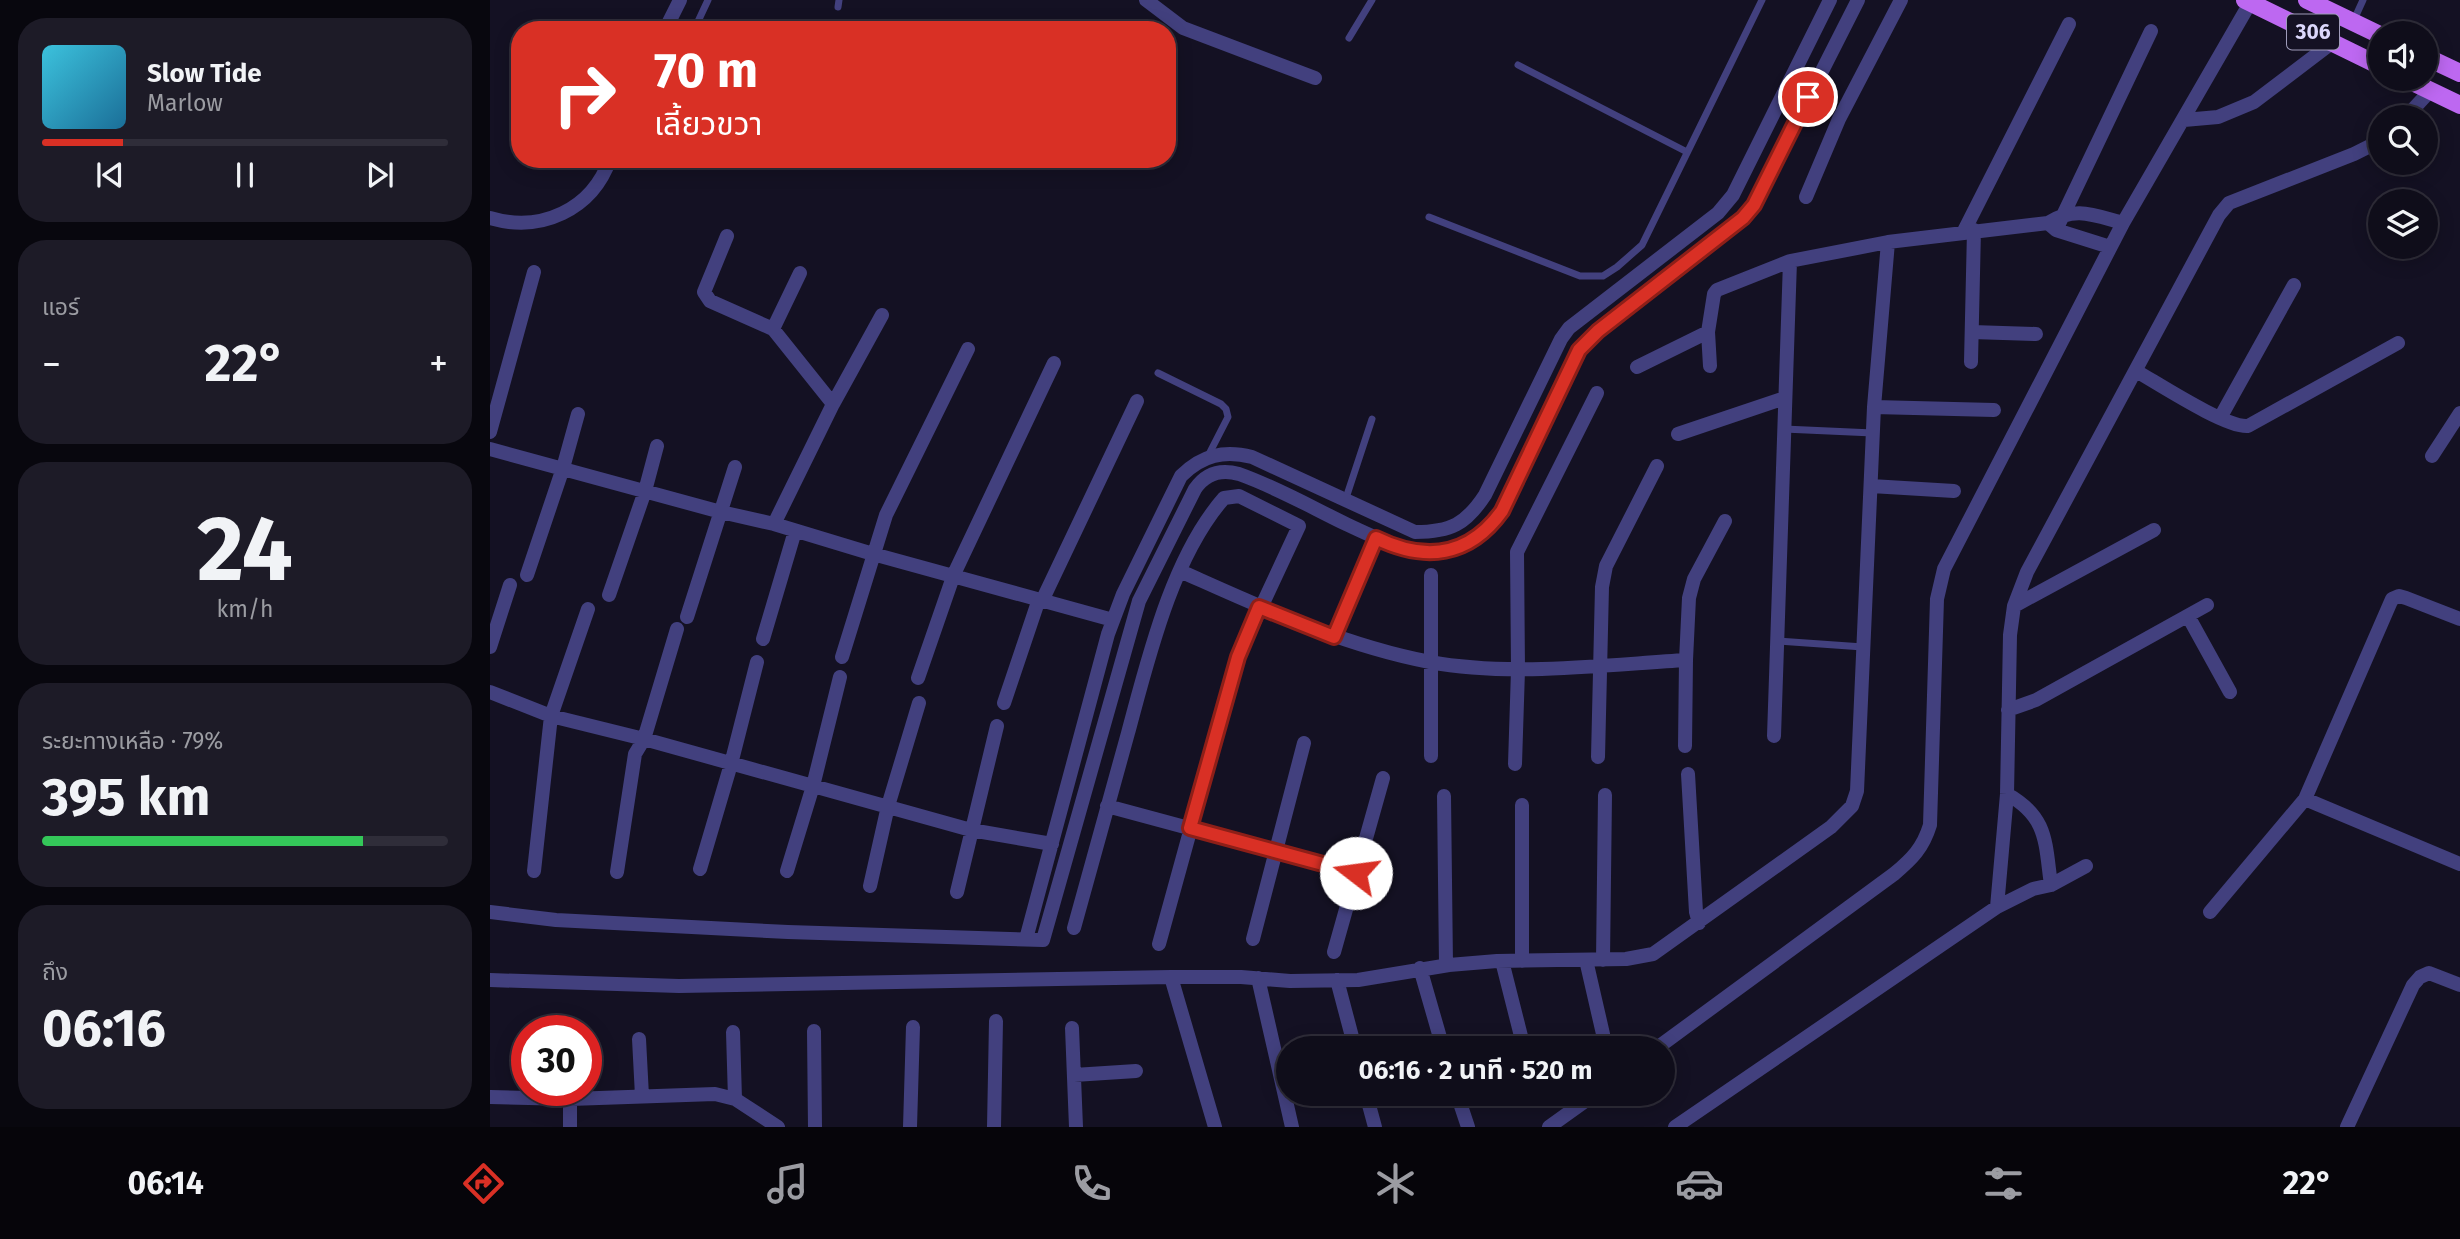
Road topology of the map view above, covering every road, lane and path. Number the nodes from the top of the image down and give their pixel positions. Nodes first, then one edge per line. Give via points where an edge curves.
1 (680, 0) edge
2 (708, 0) edge
3 (1146, 0) edge
4 (1372, 0) edge
5 (1762, 0) edge
6 (1830, 0) edge
7 (1858, 0) edge
8 (1901, 0) edge
9 (2306, 0) edge
10 (2363, 0) edge
11 (2248, 1) edge
12 (670, 21) edge
13 (698, 21) edge
14 (1174, 21) edge
15 (2353, 22) junction
16 (1176, 23) edge
17 (2069, 24) dead end
18 (2368, 30) edge
19 (2151, 31) dead end
20 (1349, 38) dead end
21 (2333, 42) junction
22 (2368, 60) edge
23 (2438, 63) edge
24 (1518, 65) dead end
25 (2460, 73) edge
26 (1315, 78) dead end
27 (2430, 91) joint
28 (2417, 105) edge
29 (2460, 106) edge
30 (2184, 120) junction
31 (2368, 147) edge
32 (1687, 152) junction
33 (607, 168) edge
34 (1806, 197) dead end
35 (2062, 214) junction
36 (1429, 217) dead end
37 (490, 218) edge
38 (2123, 223) junction
39 (2052, 226) junction
40 (1968, 231) junction
41 (727, 236) dead end
42 (1888, 242) junction
43 (2110, 247) junction
44 (1790, 261) junction
45 (534, 272) dead end
46 (800, 273) dead end
47 (2294, 285) dead end
48 (882, 315) dead end
49 (773, 329) junction
50 (1707, 332) junction
51 (1972, 332) junction
52 (2036, 334) dead end
53 (2398, 343) dead end
54 (968, 349) dead end
55 (1971, 362) dead end
56 (1055, 363) dead end
57 (1710, 366) dead end
58 (1637, 367) dead end
59 (2136, 371) junction
60 (1158, 373) dead end
61 (1597, 393) dead end
62 (1785, 398) junction
63 (1137, 401) dead end
64 (834, 404) junction
65 (1874, 407) junction
66 (1994, 410) dead end
67 (2460, 413) edge
68 (578, 414) dead end
69 (2220, 418) junction
70 (1372, 419) dead end
71 (1783, 429) junction
72 (490, 432) edge
73 (1873, 433) junction
74 (1678, 434) dead end
75 (657, 446) dead end
76 (490, 449) edge
77 (2432, 456) dead end
78 (1208, 457) junction
79 (1657, 466) dead end
80 (735, 467) dead end
81 (563, 468) junction
82 (1871, 485) junction
83 (645, 491) junction
84 (1954, 491) dead end
85 (1345, 501) junction
86 (721, 512) junction
87 (1725, 521) dead end
88 (774, 524) junction
89 (2154, 530) dead end
90 (795, 531) junction
91 (1376, 538) junction
92 (873, 554) junction
93 (1180, 570) junction
94 (527, 575) dead end
95 (954, 575) junction
96 (1431, 575) dead end
97 (510, 585) dead end
98 (609, 595) dead end
99 (1040, 600) junction
100 (2207, 605) dead end
101 (2014, 606) junction
102 (1259, 607) junction
103 (588, 609) dead end
104 (2188, 616) junction
105 (687, 617) dead end
106 (2460, 619) edge
107 (1113, 620) junction
108 (677, 629) dead end
109 (1334, 637) junction
110 (763, 639) dead end
111 (1777, 641) junction
112 (490, 647) edge
113 (1863, 647) junction
114 (842, 657) dead end
115 (1686, 660) junction
116 (757, 662) dead end
117 (1431, 662) junction
118 (1600, 665) junction
119 (1518, 670) junction
120 (840, 677) dead end
121 (918, 678) dead end
122 (490, 692) edge
123 (2230, 692) dead end
124 (919, 703) dead end
125 (1004, 703) dead end
126 (2008, 710) junction
127 (551, 716) junction
128 (997, 726) dead end
129 (1774, 736) dead end
130 (644, 739) junction
131 (1304, 743) dead end
132 (1685, 746) dead end
133 (1431, 756) dead end
134 (1598, 757) dead end
135 (731, 764) junction
136 (1516, 764) dead end
137 (1688, 774) dead end
138 (1382, 778) dead end
139 (813, 786) junction
140 (2007, 794) junction
141 (1605, 795) dead end
142 (1444, 796) dead end
143 (2305, 799) junction
144 (1522, 805) dead end
145 (888, 806) junction
146 (1108, 806) junction
147 (1190, 828) junction
148 (971, 830) junction
149 (1052, 844) junction
150 (1275, 851) junction
151 (2460, 864) edge
152 (2086, 866) dead end
153 (700, 869) dead end
154 (787, 871) dead end
155 (534, 872) dead end
156 (617, 872) dead end
157 (1356, 873) junction
158 (2051, 885) junction
159 (870, 886) dead end
160 (957, 892) dead end
161 (1997, 907) junction
162 (490, 912) edge
163 (2210, 912) dead end
164 (1699, 923) junction
165 (1074, 928) dead end
166 (1026, 939) junction
167 (1253, 939) dead end
168 (1159, 944) dead end
169 (1334, 952) dead end
170 (1587, 960) junction
171 (1603, 960) junction
172 (1502, 961) junction
173 (1522, 961) junction
174 (1446, 965) junction
175 (1420, 968) junction
176 (1171, 977) junction
177 (1258, 978) junction
178 (490, 980) edge
179 (1337, 980) junction
180 (2460, 985) edge
181 (996, 1021) dead end
182 (913, 1027) dead end
183 (1072, 1028) dead end
184 (814, 1031) dead end
185 (733, 1032) dead end
186 (1603, 1034) dead end
187 (1352, 1036) edge
188 (1440, 1036) edge
189 (1521, 1036) edge
190 (1673, 1036) edge
191 (639, 1039) dead end
192 (1136, 1071) dead end
193 (1074, 1075) junction
194 (602, 1095) edge
195 (511, 1096) edge
196 (642, 1096) junction
197 (490, 1097) edge
198 (734, 1100) junction
199 (570, 1106) edge
200 (1369, 1106) edge
201 (1461, 1106) edge
202 (1578, 1106) edge
203 (570, 1127) edge
204 (778, 1127) edge
205 (815, 1127) edge
206 (910, 1127) edge
207 (994, 1127) edge
208 (1076, 1127) edge
209 (1215, 1127) edge
210 (1292, 1127) edge
211 (1375, 1127) edge
212 (1468, 1127) edge
213 (1549, 1127) edge
214 (1675, 1127) edge
215 (2347, 1127) edge

1 - 12 street
2 - 13 lane
3 - 14 street
4 - 20 lane
5 - 32 lane
6 - 85 street via 1733,195 1718,214 1569,328 1472,516 1445,530 1415,532
7 - 91 street via 1754,205 1587,340 1492,525 1464,545 1436,553 1399,548
8 - 34 street via 1839,119
9 - 15 main road, 306
10 - 15 lane
11 - 21 main road, 306
11 - 30 street
15 - 18 main road, 306
16 - 26 street
17 - 40 street
19 - 35 street
21 - 22 main road, 306
21 - 30 street via 2254,102 2218,117
23 - 25 main road
24 - 32 lane
27 - 28 street
27 - 29 main road
30 - 38 street
31 - 59 street via 2229,203
32 - 36 lane via 1642,245 1602,276 1580,275
33 - 37 street via 566,213 541,222
35 - 38 street via 2078,212
35 - 39 street
38 - 43 street
39 - 40 street
39 - 43 street
40 - 42 street
40 - 51 street
41 - 49 street via 704,292 710,301
42 - 44 street
42 - 65 street
43 - 190 street via 1939,583 1930,825 1924,843 1894,874
44 - 50 street via 1717,290
44 - 62 street
45 - 72 street
46 - 49 street
47 - 69 street
48 - 64 street
49 - 64 street
50 - 57 street
50 - 58 street
51 - 52 street
51 - 55 street
53 - 69 street via 2248,426
54 - 92 street via 886,515
56 - 95 street
59 - 69 street
59 - 101 street via 2027,572
60 - 78 lane via 1226,410 1228,417
61 - 119 street via 1517,552
62 - 71 street
62 - 74 street
63 - 99 street
64 - 88 street
65 - 66 street
65 - 73 street
67 - 77 street
68 - 81 street
70 - 85 lane
71 - 73 lane
71 - 111 street
73 - 82 street
75 - 83 street
76 - 81 street
78 - 85 street via 1219,453 1252,457
78 - 107 street via 1181,475
79 - 118 street via 1606,566
80 - 86 street
81 - 83 street
81 - 94 street
82 - 84 street
82 - 113 street
83 - 86 street
83 - 98 street
86 - 88 street
86 - 105 street
87 - 115 street via 1694,579
88 - 90 street
89 - 101 street
90 - 92 street
90 - 110 street
91 - 109 street
91 - 166 street via 1239,474 1221,472 1202,479 1139,600 1043,940
92 - 95 street
92 - 114 street
93 - 102 street
93 - 102 street via 1213,510 1224,498 1239,496 1298,526
93 - 146 street via 1151,647
95 - 99 street
95 - 121 street
96 - 117 street
97 - 112 street
99 - 107 street
99 - 125 street
100 - 104 street
101 - 126 street
102 - 109 street
102 - 147 street via 1238,657
103 - 127 street
104 - 123 street
104 - 126 street via 2036,700
106 - 143 street via 2406,598 2392,599
107 - 149 street
108 - 130 street
109 - 117 street
111 - 113 lane
111 - 129 street
113 - 164 street via 1860,774 1852,806 1831,827
115 - 118 street
115 - 132 street
116 - 135 street
117 - 119 street
117 - 133 street
118 - 119 street
118 - 134 street
119 - 136 street
120 - 139 street
122 - 127 street
124 - 145 street
126 - 140 street
127 - 130 street
127 - 155 street
128 - 148 street
130 - 135 street
130 - 156 street via 635,754
131 - 150 street
135 - 139 street
135 - 153 street
137 - 164 street
138 - 157 street
139 - 145 street
139 - 154 street
140 - 158 street via 2032,811 2040,825
140 - 161 street
141 - 171 street
142 - 174 street
143 - 151 street
143 - 163 street
144 - 173 street
145 - 148 street
145 - 159 street
146 - 147 street
146 - 165 street
147 - 150 street
147 - 168 street
148 - 149 street
148 - 160 street
149 - 166 street
150 - 157 street
150 - 167 street
152 - 158 street
157 - 169 street
158 - 161 street
161 - 214 street
162 - 166 street via 556,920 789,932
164 - 171 street via 1653,954
170 - 171 street
170 - 173 street
170 - 186 street
172 - 173 street
172 - 174 street
172 - 189 street
174 - 175 street
175 - 179 street via 1377,978
175 - 188 street
176 - 177 street
176 - 178 street via 679,986
176 - 209 street
177 - 179 street
177 - 210 street
179 - 187 street
180 - 215 street via 2429,973 2413,985
181 - 207 street
182 - 206 street
183 - 193 street
184 - 205 street
185 - 198 street
191 - 196 street
192 - 193 street
193 - 208 street
194 - 196 street
195 - 197 street
196 - 198 street via 715,1094
198 - 204 street
199 - 203 street
200 - 211 street
201 - 212 street
202 - 213 street

